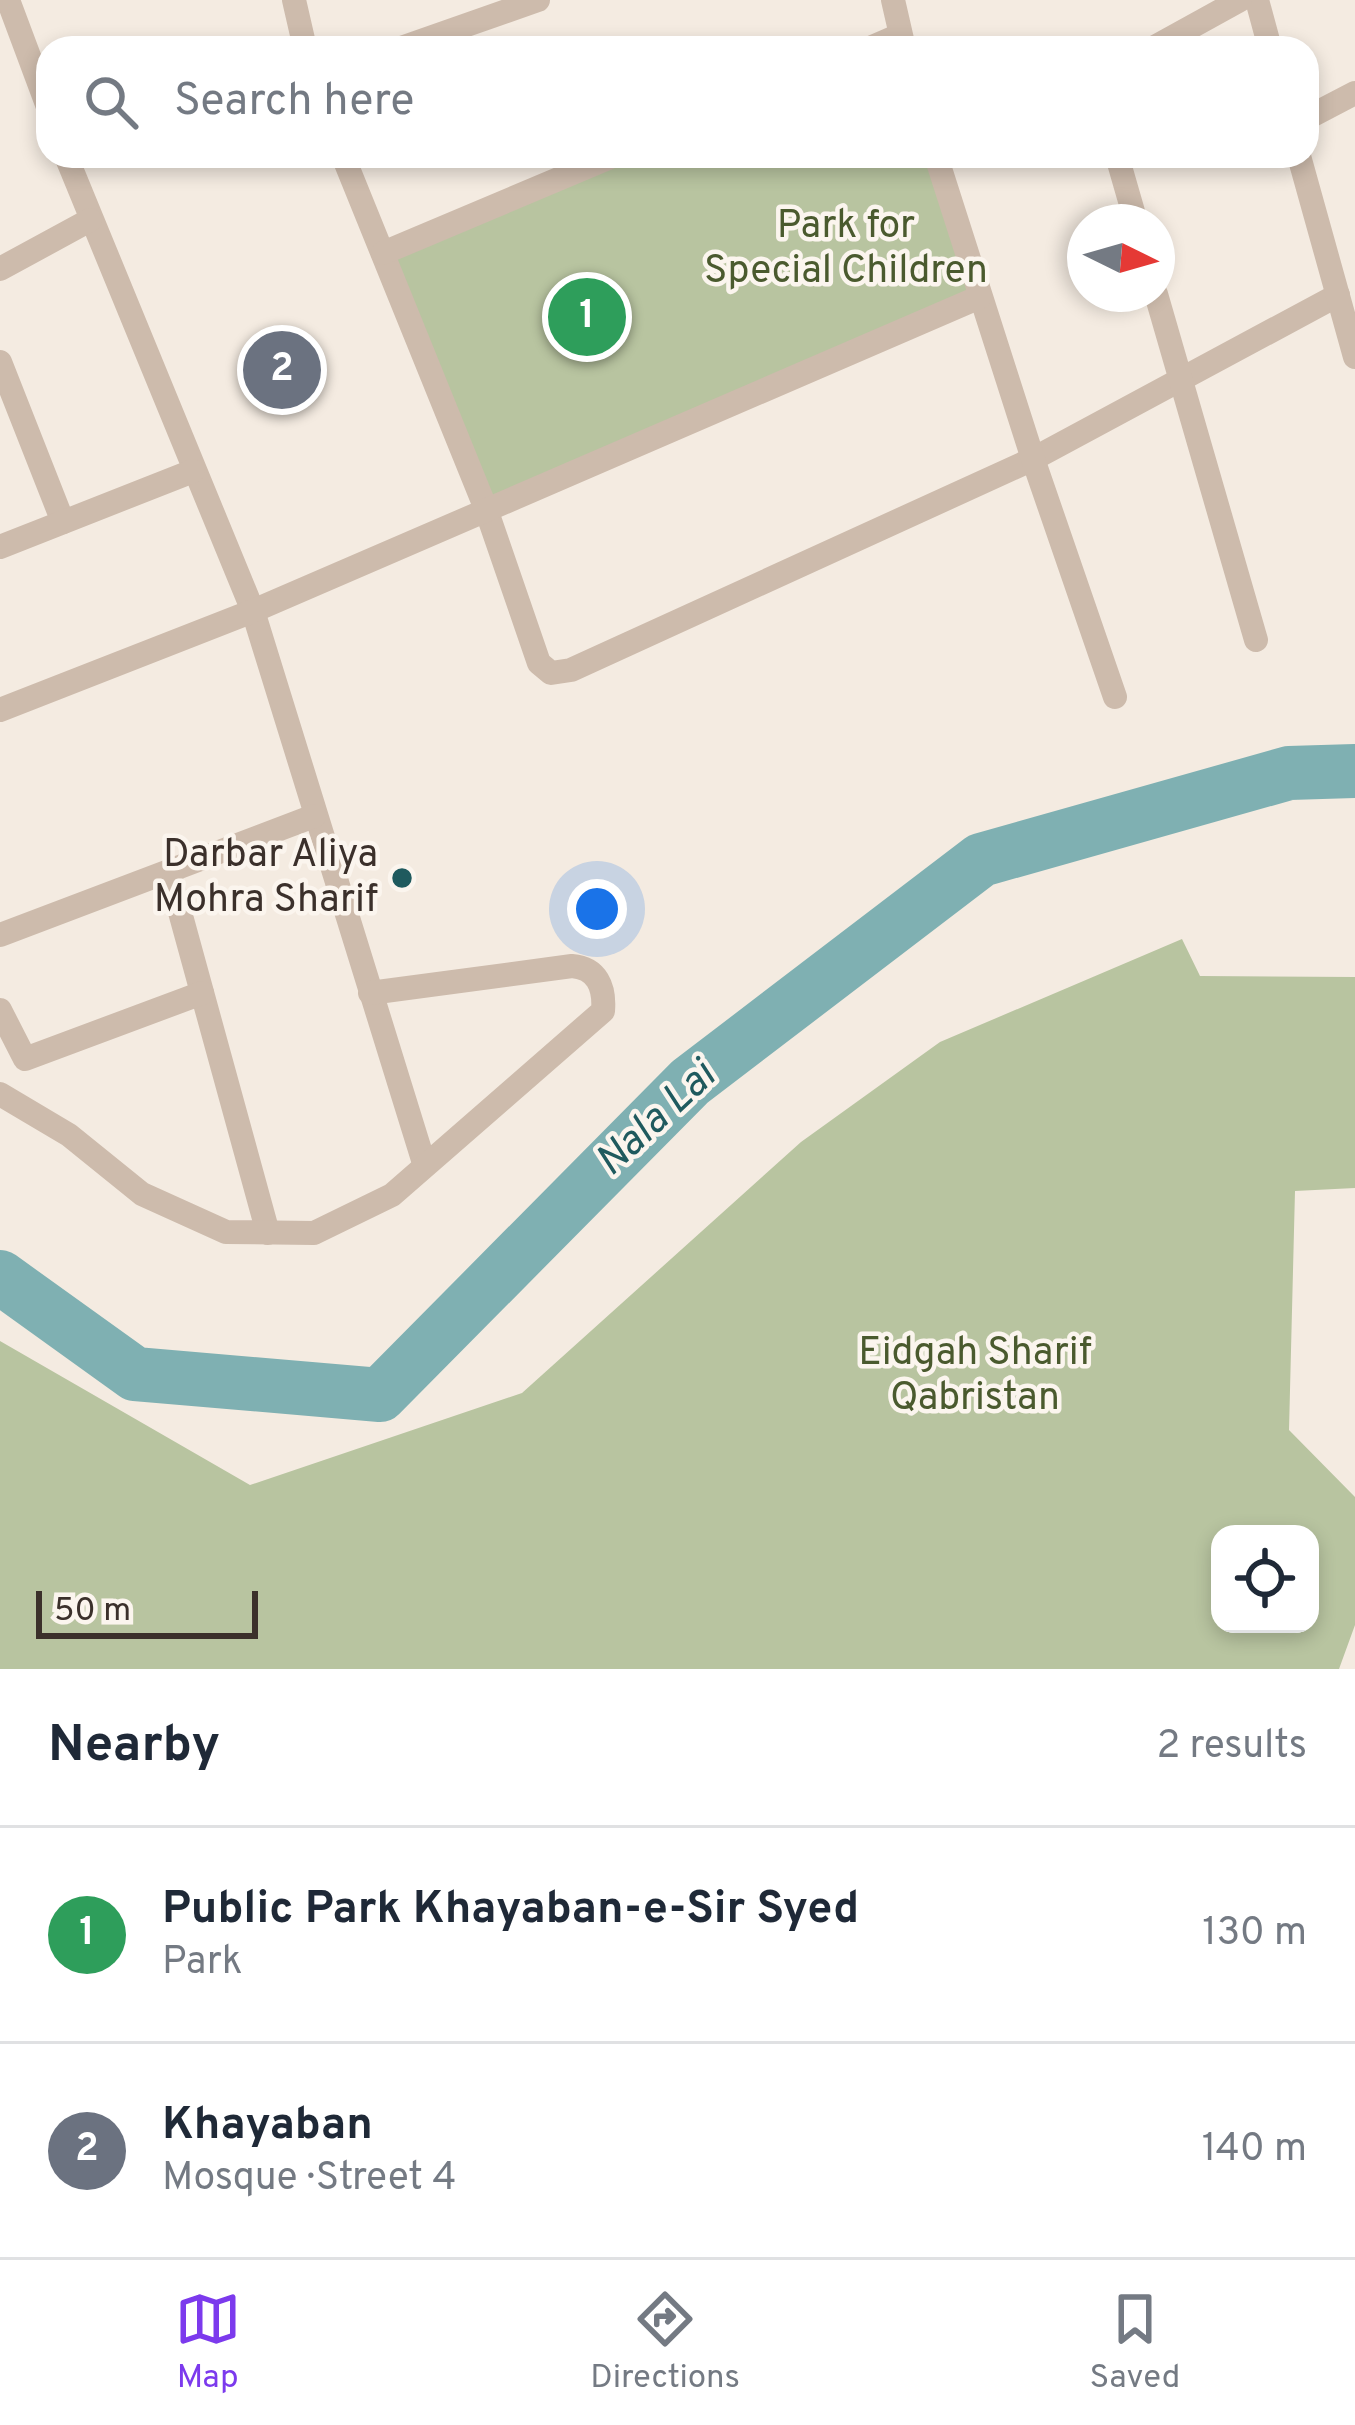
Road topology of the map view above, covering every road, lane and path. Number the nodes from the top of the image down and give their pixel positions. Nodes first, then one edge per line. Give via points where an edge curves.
1 (8, 0) edge
2 (294, 0) edge
3 (538, 0) edge
4 (893, 0) edge
5 (1240, 0) edge
6 (1257, 0) edge
7 (302, 36) edge
8 (435, 36) edge
9 (901, 36) edge
10 (1175, 36) edge
11 (1267, 36) edge
12 (36, 75) edge
13 (1355, 93) edge
14 (1319, 112) edge
15 (70, 168) edge
16 (348, 168) edge
17 (584, 168) edge
18 (946, 168) edge
19 (1120, 168) edge
20 (1303, 168) edge
21 (1131, 204) edge
22 (90, 220) junction
23 (382, 253) junction
24 (0, 269) edge
25 (1338, 295) junction
26 (980, 297) junction
27 (1161, 312) edge
28 (1355, 357) edge
29 (0, 362) edge
30 (1180, 380) junction
31 (1033, 459) junction
32 (193, 471) junction
33 (486, 509) junction
34 (63, 522) junction
35 (0, 547) edge
36 (254, 611) junction
37 (1256, 640) dead end
38 (1115, 697) dead end
39 (0, 710) edge
40 (314, 816) junction
41 (169, 872) junction
42 (0, 934) edge
43 (202, 993) junction
44 (370, 993) junction
45 (0, 1010) edge
46 (0, 1094) edge
47 (424, 1163) junction
48 (268, 1233) junction

1 - 12 street
2 - 7 street
3 - 8 street
4 - 9 street
5 - 10 street
6 - 11 street
13 - 14 street
15 - 22 street
16 - 23 street
17 - 23 street
18 - 26 street
19 - 21 street
20 - 25 street
22 - 24 street
22 - 32 street
23 - 33 street
25 - 28 street
25 - 30 street
26 - 31 street
26 - 33 street
27 - 30 street
29 - 34 street
30 - 31 street
30 - 37 street
31 - 33 street via 551,673 539,663
31 - 38 street
32 - 34 street
32 - 36 street
33 - 36 street
34 - 35 street
36 - 39 street
36 - 40 street
40 - 41 street
40 - 44 street
41 - 42 street
41 - 43 street
43 - 45 street via 25,1059
43 - 48 street
44 - 47 street
44 - 47 street via 572,966 587,967 604,998 603,1011
46 - 48 street via 69,1135 142,1194 226,1232
47 - 48 street via 392,1195 314,1233

